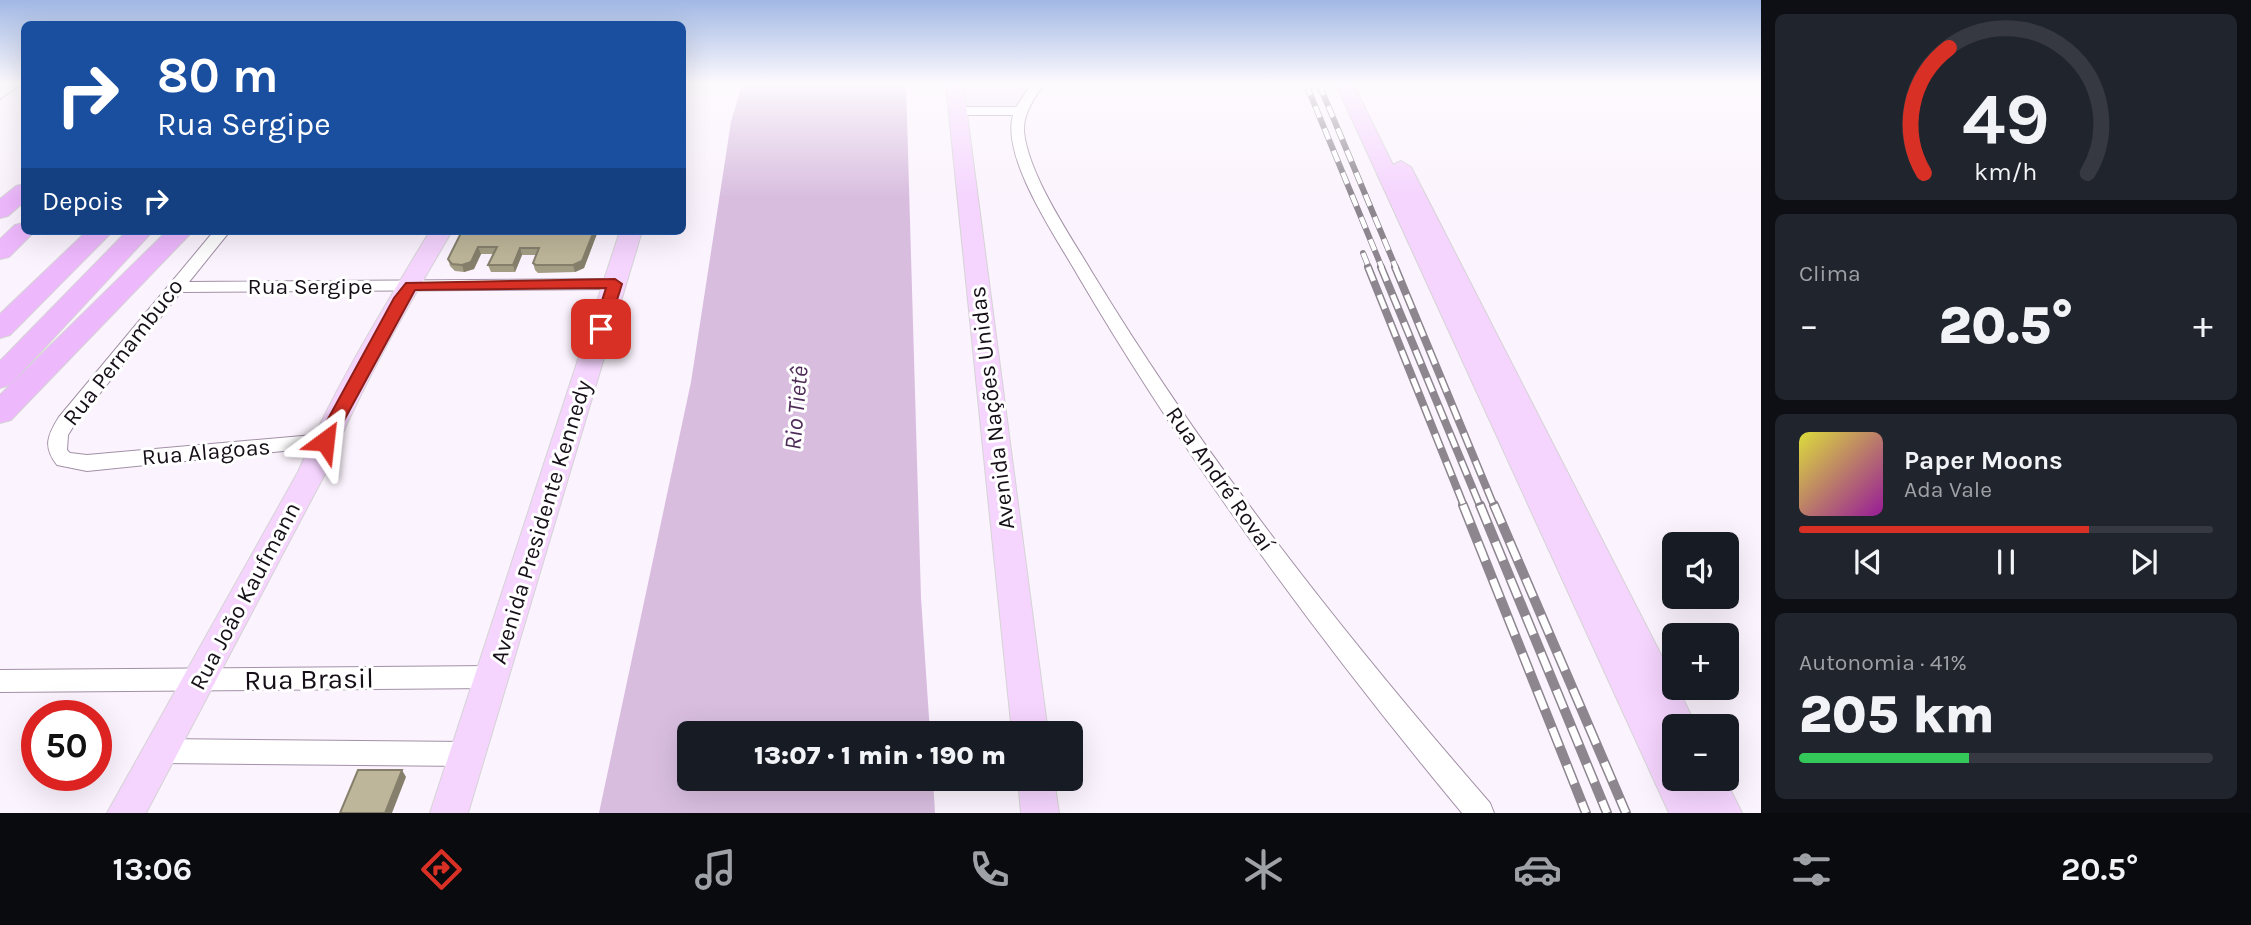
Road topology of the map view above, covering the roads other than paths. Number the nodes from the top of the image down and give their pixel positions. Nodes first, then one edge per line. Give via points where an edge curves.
1 (958, 122) edge
2 (1019, 122) edge
3 (1363, 122) edge
4 (1378, 122) edge
5 (21, 194) edge
6 (0, 211) edge
7 (21, 233) edge
8 (97, 235) edge
9 (137, 235) edge
10 (177, 235) edge
11 (218, 235) edge
12 (439, 235) edge
13 (630, 235) edge
14 (0, 251) edge
15 (615, 284) junction
16 (411, 286) junction
17 (173, 287) junction
18 (0, 329) edge
19 (0, 378) edge
20 (0, 413) edge
21 (325, 441) junction
22 (87, 463) joint
23 (493, 677) junction
24 (200, 679) junction
25 (0, 681) edge
26 (1673, 714) edge
27 (1029, 721) edge
28 (162, 751) junction
29 (468, 754) junction
30 (1037, 791) edge
31 (1712, 791) edge
32 (126, 813) edge
33 (449, 813) edge
34 (1040, 813) edge
35 (1480, 813) edge
36 (1688, 813) edge
37 (1723, 813) edge

1 - 27 main road, Avenida Nações Unidas
2 - 35 street, Rua André Rovaí via 1018,135 1037,183 1077,261 1199,453 1351,659
3 - 36 main road
4 - 26 main road
5 - 6 highway
7 - 14 highway
8 - 18 highway
9 - 19 highway
10 - 20 highway
11 - 17 street, Rua Pernambuco
12 - 16 main road, Rua João Kaufmann
13 - 15 main road, Avenida Presidente Kennedy
15 - 16 street, Rua Sergipe
15 - 23 main road, Avenida Presidente Kennedy
16 - 17 street, Rua Sergipe
16 - 21 main road, Rua João Kaufmann
17 - 22 street, Rua Pernambuco via 58,435 57,451 64,460
21 - 22 street, Rua Alagoas
21 - 24 main road, Rua João Kaufmann
23 - 24 street, Rua Brasil
23 - 29 main road, Avenida Presidente Kennedy
24 - 25 street, Rua Brasil
24 - 28 main road, Rua João Kaufmann
28 - 29 street
28 - 32 main road, Rua João Kaufmann
29 - 33 main road, Avenida Presidente Kennedy
30 - 34 main road
31 - 37 main road

